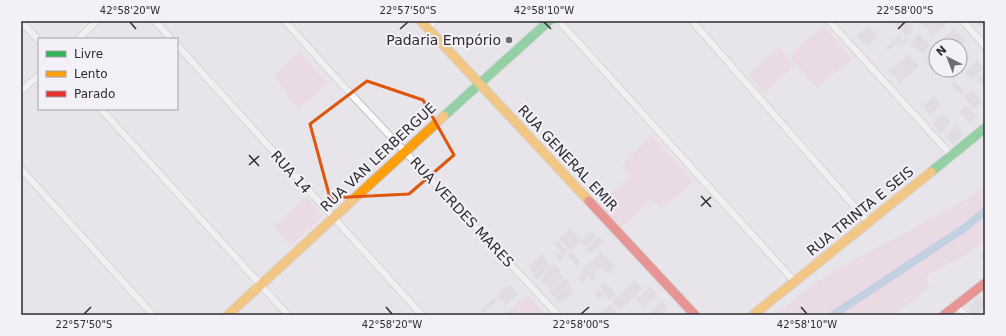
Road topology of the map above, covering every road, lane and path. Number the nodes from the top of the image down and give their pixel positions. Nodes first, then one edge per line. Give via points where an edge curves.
1 (21, 21) edge
2 (97, 21) edge
3 (155, 21) edge
4 (285, 21) edge
5 (435, 21) edge
6 (548, 21) edge
7 (559, 21) edge
8 (692, 21) edge
9 (829, 21) edge
10 (963, 21) edge
11 (424, 24) edge
12 (79, 38) edge
13 (170, 38) edge
14 (38, 40) edge
15 (178, 46) edge
16 (985, 46) edge
17 (38, 76) edge
18 (479, 84) junction
19 (21, 91) edge
20 (103, 110) edge
21 (985, 128) edge
22 (405, 151) junction
23 (951, 155) junction
24 (21, 169) edge
25 (333, 218) junction
26 (869, 223) junction
27 (794, 282) junction
28 (985, 283) edge
29 (260, 285) junction
30 (957, 305) junction
31 (153, 315) edge
32 (228, 315) edge
33 (288, 315) edge
34 (422, 315) edge
35 (558, 315) edge
36 (696, 315) edge
37 (753, 315) edge
38 (944, 315) edge
39 (965, 315) edge

1 - 14 street
2 - 12 street
3 - 13 street
4 - 22 street, RUA VERDES MARES
5 - 11 street
6 - 18 street, RUA VAN LERBERGUE
7 - 27 street
8 - 26 street
9 - 23 street
10 - 16 street
11 - 18 street, RUA GENERAL EMIR
15 - 25 street, RUA 14
17 - 19 street
18 - 22 street, RUA VAN LERBERGUE
18 - 36 street, RUA GENERAL EMIR
20 - 29 street
21 - 23 street, RUA TRINTA E SEIS
22 - 25 street, RUA VAN LERBERGUE
22 - 35 street, RUA VERDES MARES
23 - 26 street, RUA TRINTA E SEIS
24 - 31 street
25 - 29 street, RUA VAN LERBERGUE
25 - 34 street, RUA 14
26 - 27 street, RUA TRINTA E SEIS
27 - 37 street, RUA TRINTA E SEIS
28 - 30 street
29 - 32 street, RUA VAN LERBERGUE
29 - 33 street
30 - 38 street
30 - 39 street

